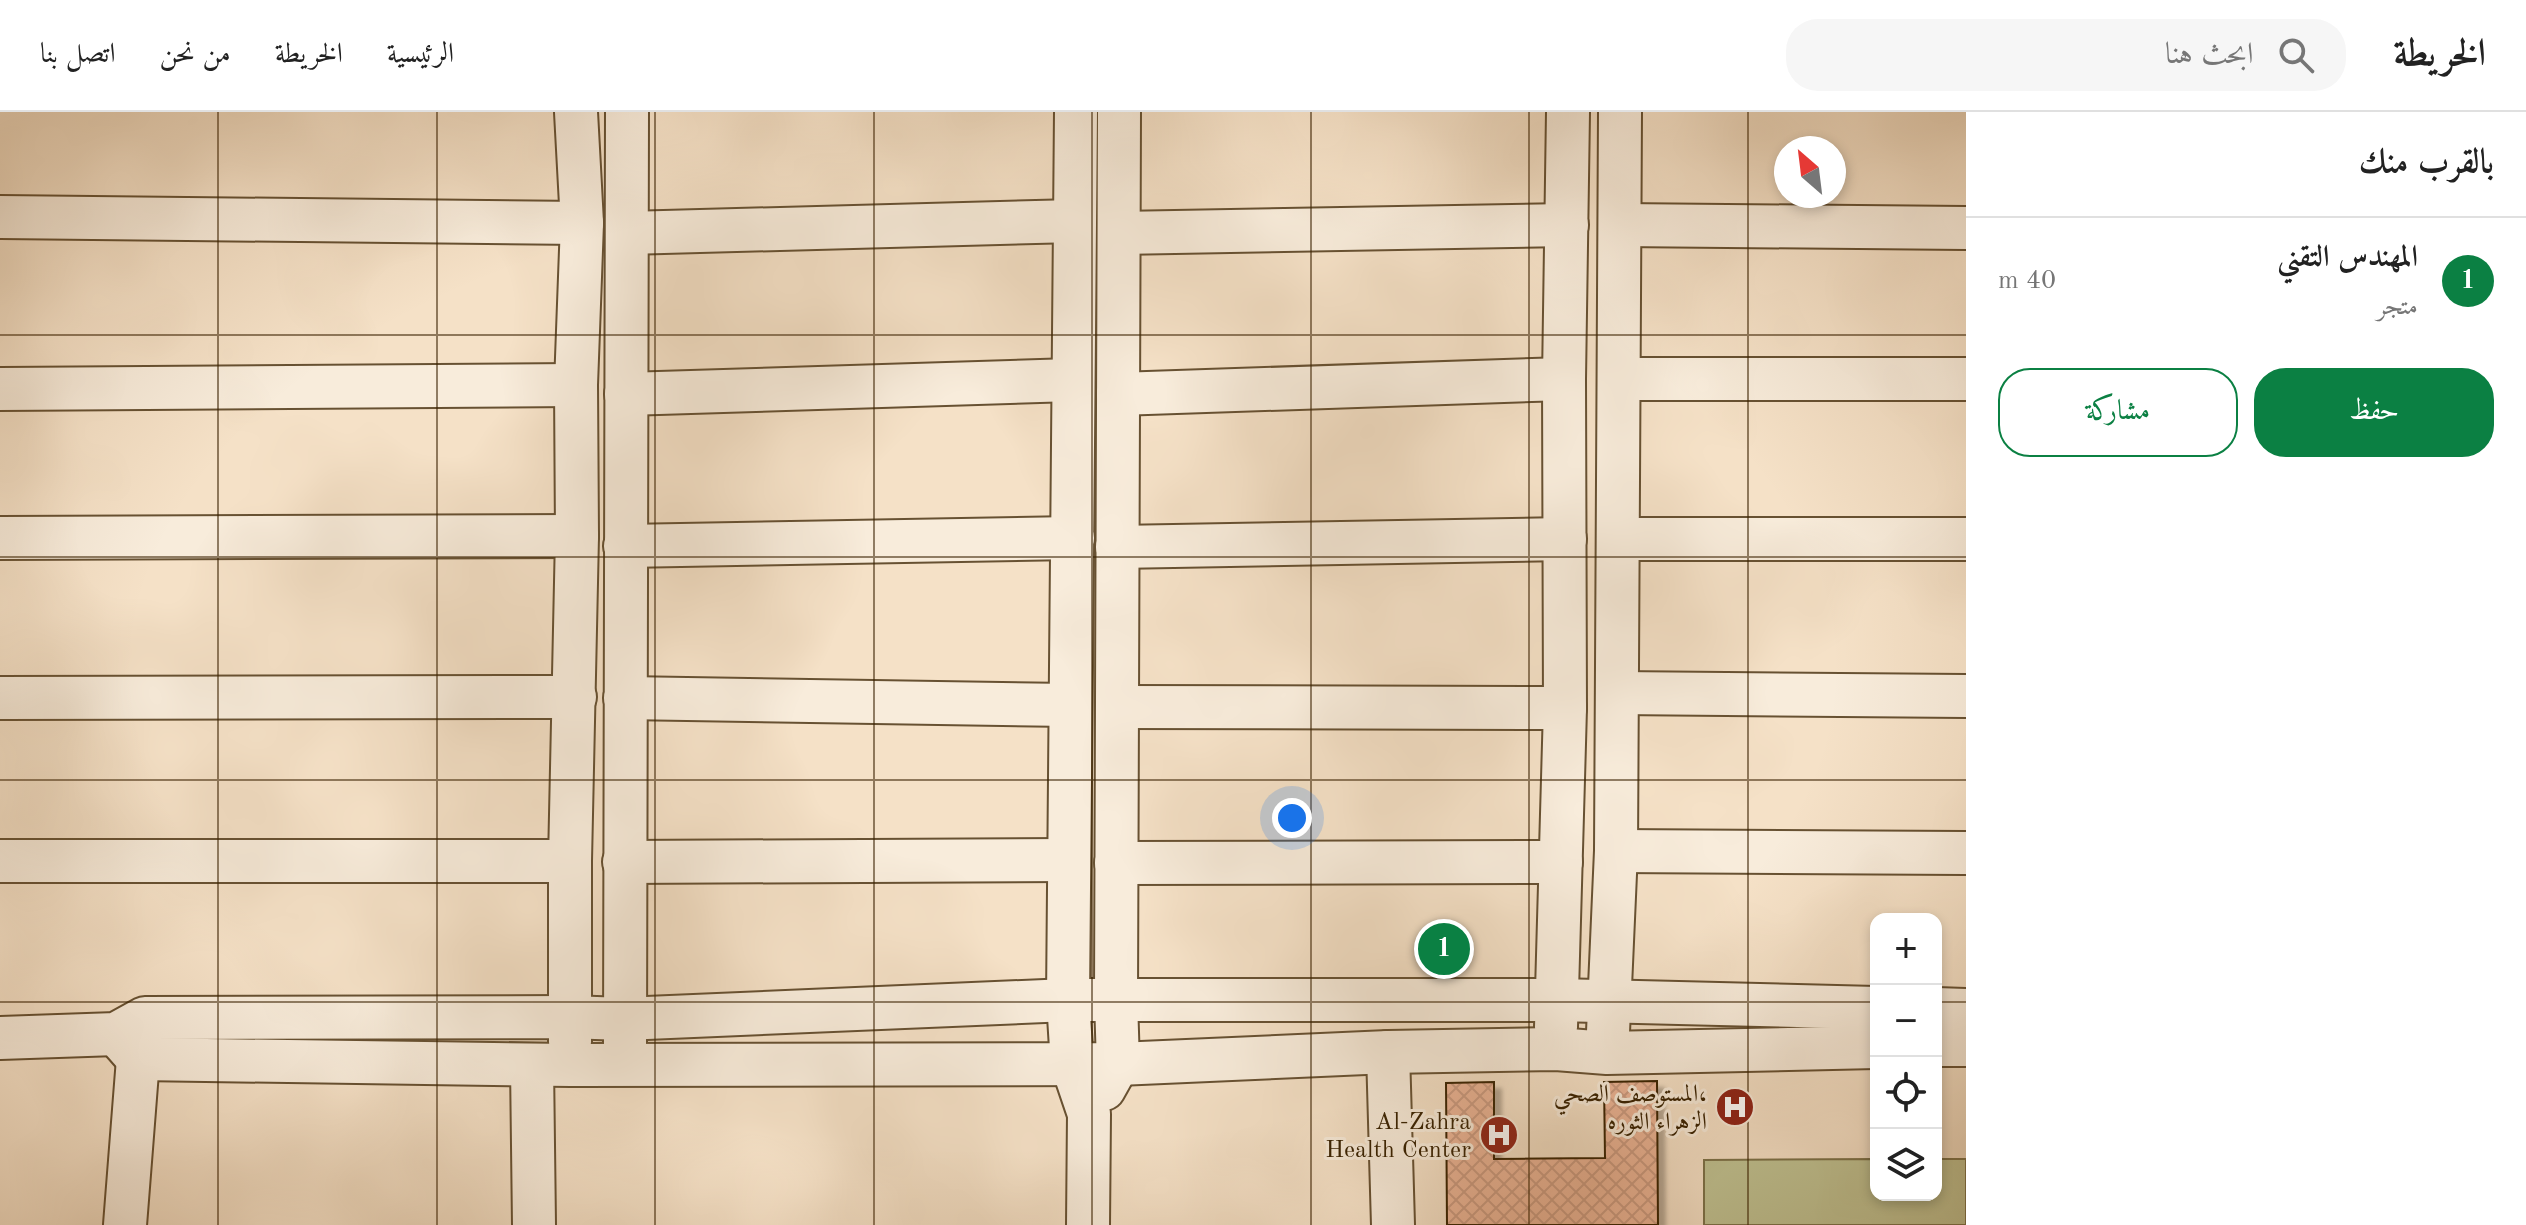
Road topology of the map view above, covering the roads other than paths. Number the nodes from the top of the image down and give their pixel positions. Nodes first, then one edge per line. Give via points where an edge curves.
1 (576, 112) edge
2 (627, 112) edge
3 (1076, 112) edge
4 (1119, 112) edge
5 (1568, 112) edge
6 (1620, 112) edge
7 (0, 217) edge
8 (1075, 221) junction
9 (582, 223) junction
10 (1567, 225) junction
11 (1620, 225) junction
12 (1966, 228) edge
13 (627, 233) junction
14 (1119, 233) junction
15 (1564, 379) junction
16 (1619, 379) junction
17 (1966, 379) edge
18 (1072, 380) junction
19 (576, 385) junction
20 (0, 389) edge
21 (626, 394) junction
22 (1118, 394) junction
23 (577, 536) junction
24 (0, 538) edge
25 (1073, 538) junction
26 (1565, 539) junction
27 (1619, 539) junction
28 (1966, 539) edge
29 (625, 546) junction
30 (1117, 547) junction
31 (1617, 693) junction
32 (1966, 696) edge
33 (575, 697) junction
34 (0, 698) edge
35 (625, 698) junction
36 (1070, 705) junction
37 (1117, 707) junction
38 (1565, 708) junction
39 (1616, 851) junction
40 (1966, 853) edge
41 (1069, 860) junction
42 (0, 861) edge
43 (570, 861) junction
44 (624, 862) junction
45 (1561, 862) junction
46 (1116, 863) junction
47 (1068, 1000) junction
48 (1116, 1000) junction
49 (1557, 1000) junction
50 (1608, 1003) junction
51 (1870, 1008) edge
52 (1942, 1009) edge
53 (1966, 1010) edge
54 (569, 1017) junction
55 (623, 1019) junction
56 (0, 1038) edge
57 (1942, 1045) edge
58 (1966, 1045) edge
59 (127, 1046) junction
60 (1870, 1047) edge
61 (1556, 1049) junction
62 (1388, 1052) junction
63 (1607, 1053) junction
64 (1072, 1064) junction
65 (1118, 1064) junction
66 (552, 1065) junction
67 (626, 1066) junction
68 (1089, 1114) junction
69 (125, 1225) edge
70 (534, 1225) edge
71 (1088, 1225) edge
72 (1393, 1225) edge

1 - 9 street
2 - 13 street
3 - 8 street
4 - 14 street
5 - 10 street
6 - 11 street
7 - 9 street
8 - 13 street
8 - 18 street
9 - 19 street
10 - 14 street
10 - 15 street
11 - 12 street
11 - 16 street
13 - 21 street
14 - 22 street
15 - 22 street
15 - 26 street
16 - 17 street
16 - 27 street
18 - 21 street
18 - 25 street
19 - 20 street
19 - 23 street
21 - 29 street
22 - 30 street
23 - 24 street
23 - 33 street
25 - 29 street
25 - 36 street
26 - 30 street
26 - 38 street
27 - 28 street
27 - 31 street
29 - 35 street
30 - 37 street
31 - 32 street
31 - 39 street
33 - 34 street
33 - 43 street
35 - 36 street
35 - 44 street
36 - 41 street
37 - 38 street
37 - 46 street
38 - 45 street
39 - 40 street
39 - 50 street
41 - 44 street
41 - 47 street
42 - 43 street
43 - 54 street
44 - 55 street
45 - 46 street
45 - 49 street
46 - 48 street
47 - 48 street
47 - 55 street
47 - 64 street
48 - 49 street
48 - 65 street
49 - 50 street
49 - 61 street
50 - 51 street
50 - 63 street
52 - 53 street
54 - 55 street
54 - 59 street via 145,1018
54 - 66 street
55 - 67 street
56 - 59 street
57 - 58 street
59 - 66 street
59 - 69 street
60 - 63 street
61 - 62 street
61 - 63 street
62 - 65 street
62 - 72 street
64 - 65 street
64 - 67 street
64 - 68 street
65 - 68 street
66 - 67 street
66 - 70 street
68 - 71 street

